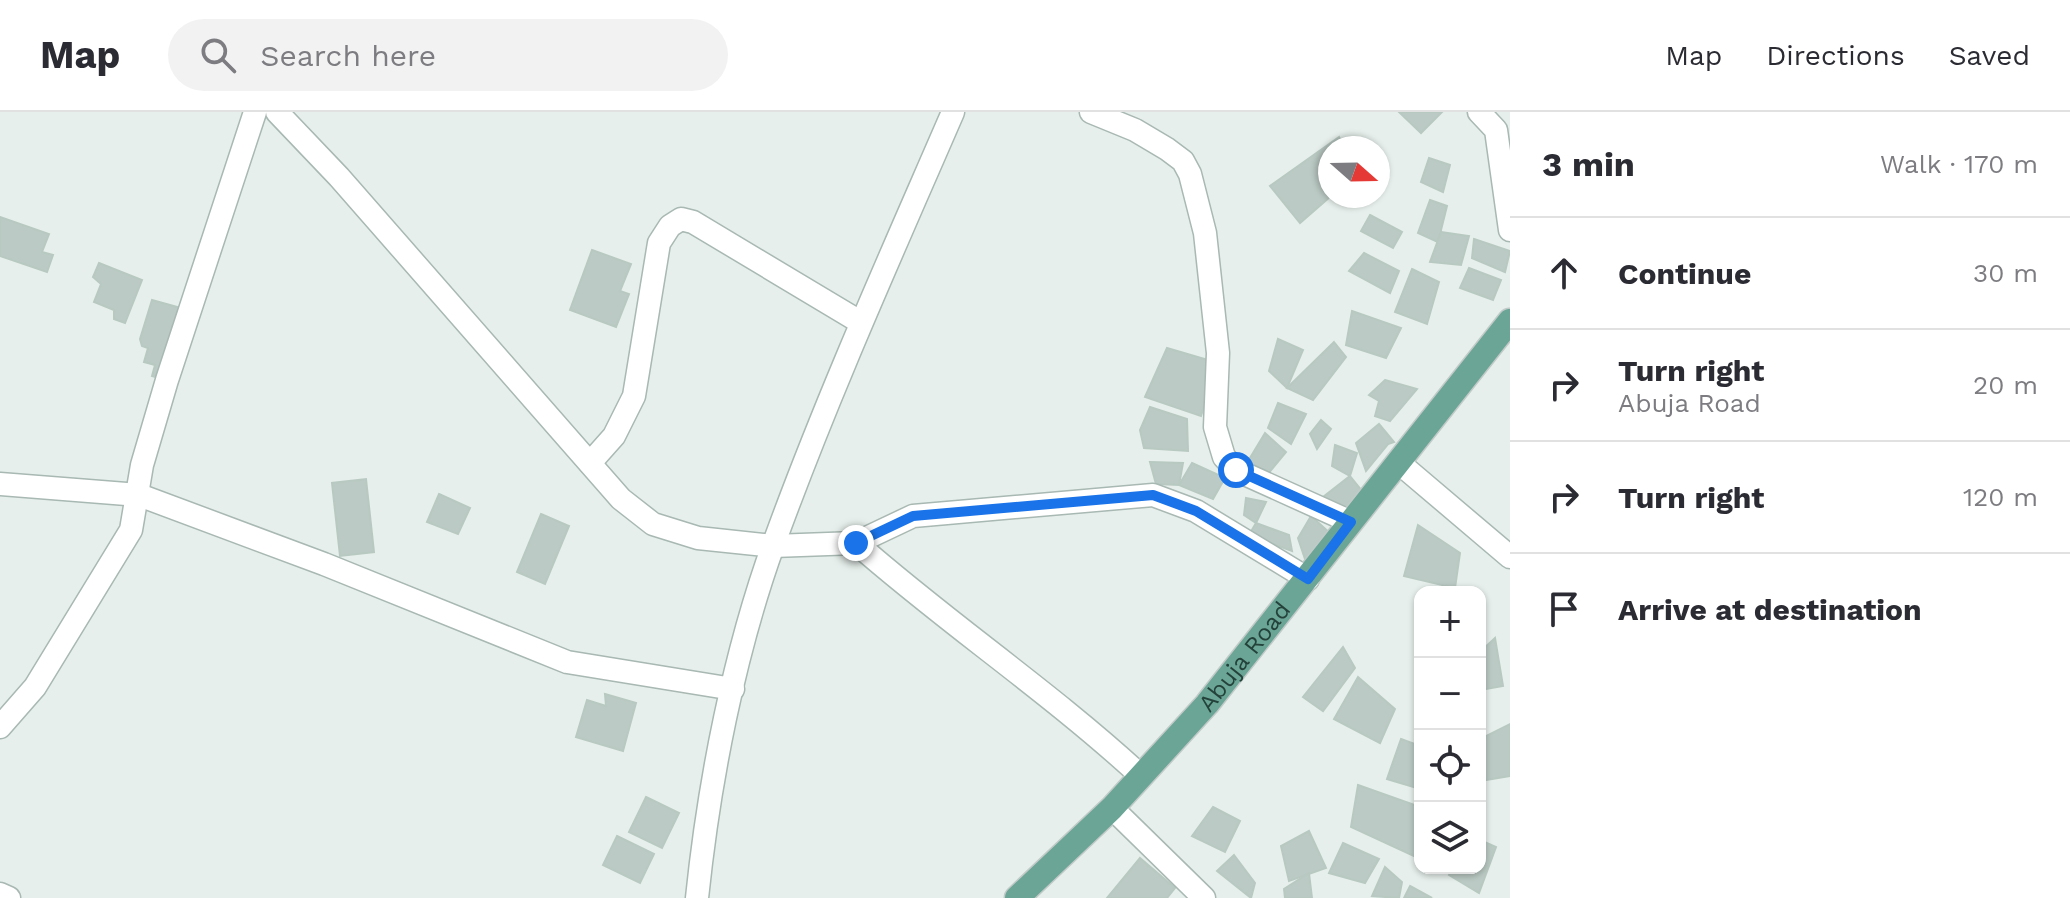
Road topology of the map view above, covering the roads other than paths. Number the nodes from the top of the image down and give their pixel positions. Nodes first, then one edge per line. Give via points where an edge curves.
1 (255, 112) edge
2 (277, 112) edge
3 (953, 112) edge
4 (1091, 112) edge
5 (1479, 112) edge
6 (1503, 131) edge
7 (1510, 230) edge
8 (1510, 321) edge
9 (860, 322) junction
10 (1398, 462) junction
11 (590, 463) junction
12 (0, 484) edge
13 (139, 495) junction
14 (1351, 522) junction
15 (856, 543) junction
16 (773, 546) junction
17 (1510, 557) edge
18 (1308, 579) junction
19 (733, 689) junction
20 (0, 727) edge
21 (1141, 776) junction
22 (1112, 808) junction
23 (0, 894) edge
24 (9, 898) edge
25 (697, 898) edge
26 (1017, 898) edge
27 (1204, 898) edge

1 - 13 street via 167,380 142,465
2 - 11 street
3 - 9 street
4 - 14 street via 1167,149 1190,174 1205,233 1218,353 1215,427 1224,457 1236,470
5 - 6 street
6 - 7 street
8 - 10 main road, Abuja Road
9 - 11 street via 681,219 659,243 634,396 614,436
9 - 16 street
10 - 14 main road, Abuja Road
10 - 17 street
11 - 16 street via 621,499 653,524 698,538
12 - 13 street
13 - 19 street via 567,662
13 - 20 street via 131,530 35,687
14 - 18 main road, Abuja Road
15 - 16 street
15 - 18 street via 913,516 1153,495 1196,511
15 - 21 street via 923,602 1032,681
16 - 19 street
18 - 21 main road, Abuja Road
19 - 25 street via 705,819
21 - 22 main road, Abuja Road
22 - 26 main road, Abuja Road
22 - 27 street
23 - 24 street

